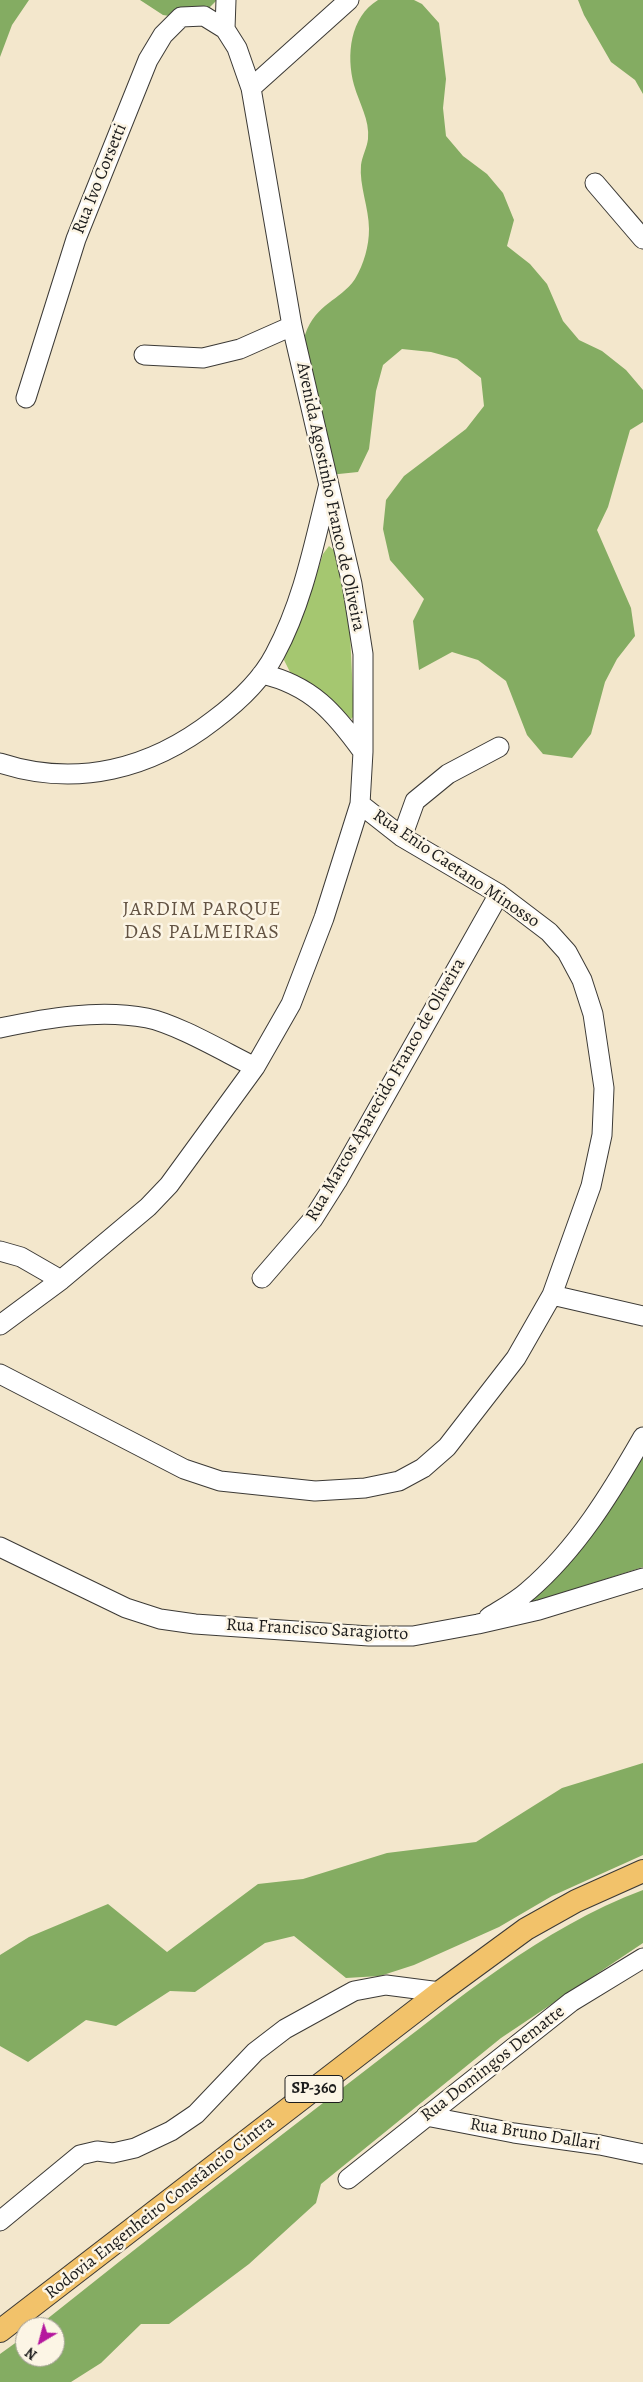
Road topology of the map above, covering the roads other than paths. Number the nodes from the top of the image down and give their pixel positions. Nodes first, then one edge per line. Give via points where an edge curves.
1 (226, 0) edge
2 (349, 0) edge
3 (225, 29) junction
4 (251, 88) junction
5 (595, 183) dead end
6 (643, 239) edge
7 (292, 326) junction
8 (144, 355) dead end
9 (26, 398) dead end
10 (329, 484) junction
11 (262, 674) junction
12 (499, 747) dead end
13 (363, 752) junction
14 (0, 763) edge
15 (360, 804) junction
16 (402, 837) junction
17 (498, 894) junction
18 (0, 1028) edge
19 (255, 1067) junction
20 (0, 1251) edge
21 (262, 1278) dead end
22 (61, 1280) junction
23 (552, 1296) junction
24 (643, 1316) edge
25 (0, 1325) edge
26 (0, 1374) edge
27 (643, 1438) edge
28 (0, 1547) edge
29 (643, 1578) edge
30 (478, 1624) junction
31 (643, 1871) edge
32 (643, 1958) edge
33 (440, 1992) junction
34 (426, 2116) junction
35 (643, 2154) edge
36 (348, 2179) dead end
37 (0, 2221) edge
38 (0, 2331) edge

1 - 3 street
2 - 4 street
3 - 4 street, Avenida Agostinho Franco de Oliveira via 237,48
3 - 9 street, Rua Ivo Corsetti via 204,16 181,17 163,35 148,60 76,239
4 - 7 street, Avenida Agostinho Franco de Oliveira
5 - 6 street
7 - 8 street via 240,349 203,358
7 - 10 street, Avenida Agostinho Franco de Oliveira
10 - 11 street via 293,616
10 - 13 street, Avenida Agostinho Franco de Oliveira via 352,584 362,654
11 - 13 street via 283,679 323,703
11 - 14 street via 234,705 190,738 149,758 106,771 72,775 26,771
12 - 16 street via 448,774 415,801
13 - 15 street, Avenida Agostinho Franco de Oliveira
15 - 16 street, Rua Enio Caetano Minosso
15 - 19 street, Avenida Agostinho Franco de Oliveira via 324,918 290,1004
16 - 17 street, Rua Enio Caetano Minosso
17 - 21 street, Rua Marcos Aparecido Franco de Oliveira via 313,1219
17 - 23 street, Rua Enio Caetano Minosso via 549,932 567,952 582,980 593,1014 604,1088 602,1135 591,1186
18 - 19 street via 60,1016 148,1018
19 - 22 street, Avenida Agostinho Franco de Oliveira via 169,1185 148,1207
20 - 22 street via 21,1257
22 - 25 street, Avenida Agostinho Franco de Oliveira
23 - 24 street
23 - 26 street, Rua Enio Caetano Minosso via 516,1358 447,1447 422,1468 399,1481 365,1488 315,1492 220,1481 184,1469
27 - 30 street via 588,1526 560,1562 527,1593
28 - 30 street, Rua Francisco Saragiotto via 126,1608 160,1619 369,1636 414,1636
29 - 30 street, Rua Francisco Saragiotto via 539,1610
31 - 33 main road, Rodovia Engenheiro Constâncio Cintra / SP-360 via 550,1914
32 - 34 street, Rua Domingos Dematte via 571,2002
33 - 37 street via 386,1985 354,1991 277,2035 255,2052 196,2114 171,2131 135,2148 113,2153 97,2150 80,2155
33 - 38 main road, Rodovia Engenheiro Constâncio Cintra / SP-360
34 - 35 street, Rua Bruno Dallari
34 - 36 street, Rua Domingos Dematte

